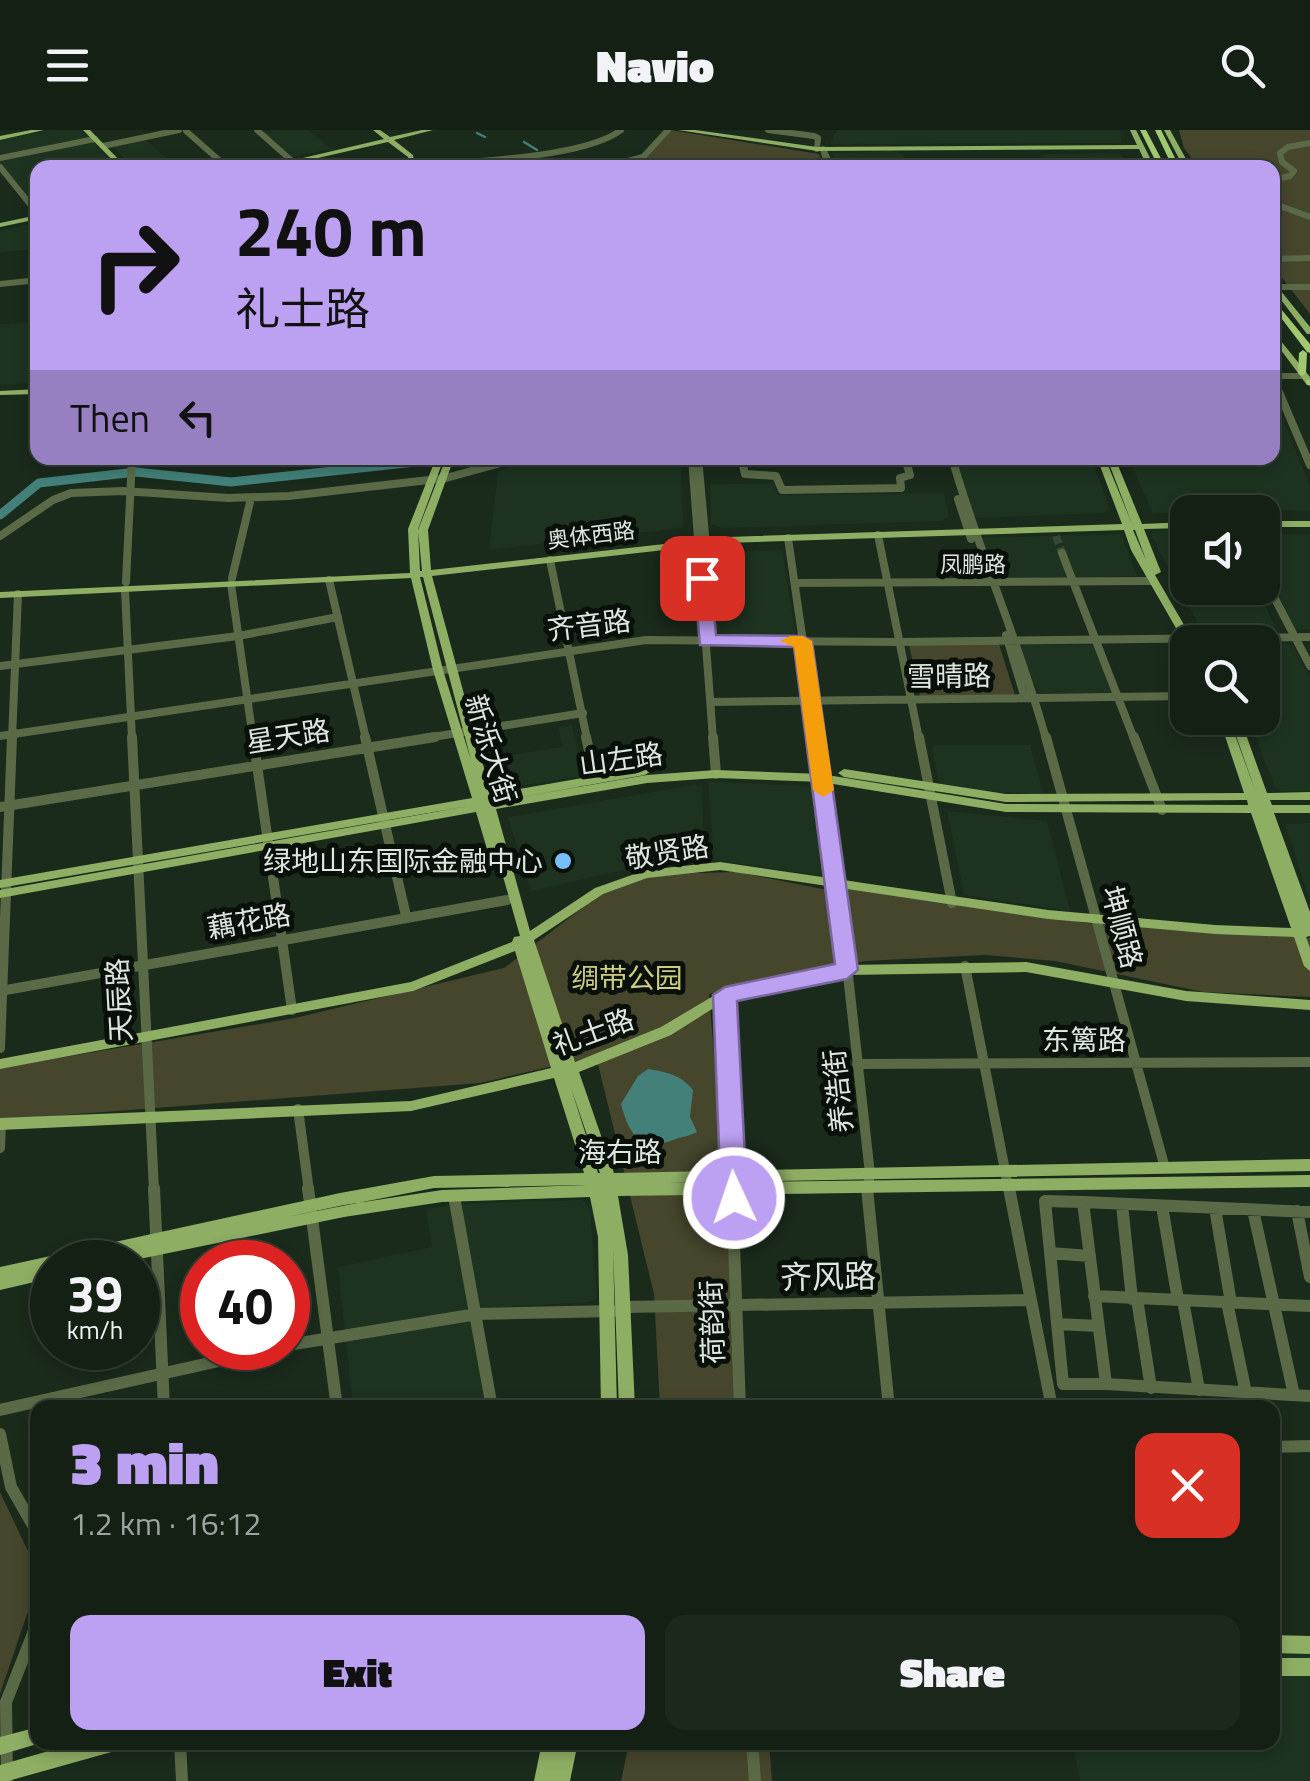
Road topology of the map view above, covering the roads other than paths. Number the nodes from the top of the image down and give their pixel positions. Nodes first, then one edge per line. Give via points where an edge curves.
1 (18, 130) edge
2 (30, 130) edge
3 (41, 130) edge
4 (86, 130) edge
5 (178, 130) edge
6 (256, 130) edge
7 (376, 130) edge
8 (385, 130) edge
9 (433, 130) edge
10 (621, 130) edge
11 (668, 130) edge
12 (681, 130) edge
13 (768, 130) edge
14 (1132, 130) edge
15 (1144, 130) edge
16 (1158, 130) edge
17 (1167, 130) edge
18 (186, 131) edge
19 (727, 133) edge
20 (1, 134) edge
21 (95, 139) junction
22 (394, 140) junction
23 (1310, 143) edge
24 (102, 146) junction
25 (1138, 147) junction
26 (820, 149) junction
27 (0, 158) edge
28 (116, 160) edge
29 (219, 160) edge
30 (291, 160) edge
31 (297, 160) edge
32 (309, 160) edge
33 (411, 160) edge
34 (474, 160) edge
35 (631, 160) edge
36 (826, 160) edge
37 (1147, 160) edge
38 (1159, 160) edge
39 (1173, 160) edge
40 (1184, 160) edge
41 (0, 167) edge
42 (1294, 171) junction
43 (1309, 176) edge
44 (1280, 178) edge
45 (29, 194) edge
46 (30, 206) edge
47 (1280, 207) edge
48 (1310, 216) edge
49 (30, 218) edge
50 (0, 226) edge
51 (1280, 258) edge
52 (1310, 258) edge
53 (30, 281) edge
54 (0, 284) edge
55 (1280, 284) edge
56 (1310, 287) edge
57 (1280, 291) edge
58 (1280, 312) edge
59 (1280, 322) edge
60 (1310, 332) edge
61 (1280, 344) edge
62 (1306, 351) edge
63 (1310, 362) edge
64 (1280, 376) edge
65 (1307, 379) edge
66 (1280, 390) edge
67 (30, 394) edge
68 (0, 396) edge
69 (1280, 411) edge
70 (1290, 411) junction
71 (132, 465) edge
72 (503, 465) edge
73 (696, 465) edge
74 (743, 465) edge
75 (907, 465) edge
76 (951, 465) edge
77 (1104, 465) edge
78 (1112, 465) edge
79 (1310, 465) edge
80 (441, 467) edge
81 (131, 485) junction
82 (251, 498) junction
83 (1310, 520) edge
84 (1170, 521) edge
85 (1280, 521) edge
86 (1131, 522) junction
87 (970, 528) junction
88 (878, 535) junction
89 (0, 536) edge
90 (701, 538) junction
91 (788, 538) junction
92 (1062, 553) tunnel mouth
93 (550, 560) junction
94 (420, 571) junction
95 (329, 580) junction
96 (231, 581) junction
97 (1151, 581) junction
98 (794, 582) junction
99 (888, 582) junction
100 (989, 582) junction
101 (1073, 582) junction
102 (125, 586) junction
103 (0, 591) edge
104 (18, 594) junction
105 (1278, 605) edge
106 (338, 617) junction
107 (1182, 625) edge
108 (1184, 625) edge
109 (238, 636) junction
110 (1310, 637) edge
111 (1280, 638) edge
112 (1296, 638) junction
113 (1096, 640) junction
114 (707, 641) junction
115 (803, 641) junction
116 (1010, 641) junction
117 (1170, 641) edge
118 (900, 642) junction
119 (127, 649) junction
120 (570, 649) junction
121 (15, 664) junction
122 (0, 666) edge
123 (1310, 666) edge
124 (444, 669) junction
125 (355, 681) junction
126 (1170, 696) edge
127 (1118, 697) junction
128 (247, 698) junction
129 (1035, 698) junction
130 (911, 699) junction
131 (811, 700) junction
132 (712, 702) junction
133 (583, 713) junction
134 (130, 715) junction
135 (470, 731) junction
136 (457, 733) junction
137 (12, 734) junction
138 (1231, 735) edge
139 (1240, 735) edge
140 (0, 736) edge
141 (370, 747) junction
142 (256, 763) junction
143 (716, 770) junction
144 (821, 774) junction
145 (596, 778) junction
146 (134, 784) junction
147 (929, 792) junction
148 (1310, 796) edge
149 (484, 799) junction
150 (1259, 803) junction
151 (1160, 805) junction
152 (5, 806) edge
153 (1066, 806) junction
154 (1310, 809) edge
155 (385, 821) junction
156 (267, 842) junction
157 (138, 866) junction
158 (838, 885) junction
159 (3, 888) edge
160 (507, 900) junction
161 (952, 903) junction
162 (406, 916) junction
163 (1098, 920) junction
164 (1306, 932) edge
165 (281, 938) junction
166 (523, 941) junction
167 (142, 963) junction
168 (964, 966) junction
169 (1310, 966) edge
170 (847, 970) junction
171 (1114, 982) junction
172 (1, 991) edge
173 (725, 995) junction
174 (1310, 1005) edge
175 (292, 1010) junction
176 (146, 1040) junction
177 (0, 1048) edge
178 (1310, 1062) edge
179 (984, 1063) junction
180 (1136, 1063) junction
181 (0, 1064) edge
182 (857, 1064) junction
183 (565, 1071) junction
184 (298, 1110) junction
185 (150, 1115) junction
186 (0, 1124) edge
187 (0, 1148) edge
188 (1310, 1165) edge
189 (1166, 1168) junction
190 (1007, 1178) junction
191 (868, 1180) junction
192 (1310, 1181) edge
193 (733, 1182) junction
194 (601, 1184) junction
195 (454, 1196) junction
196 (1083, 1202) junction
197 (1122, 1205) junction
198 (1162, 1206) junction
199 (1216, 1208) junction
200 (1253, 1210) junction
201 (311, 1212) junction
202 (1304, 1212) edge
203 (156, 1240) edge
204 (160, 1243) edge
205 (1050, 1253) junction
206 (1090, 1256) junction
207 (30, 1267) edge
208 (0, 1273) edge
209 (1310, 1276) edge
210 (30, 1277) edge
211 (0, 1283) edge
212 (1094, 1296) junction
213 (1135, 1299) junction
214 (1031, 1300) junction
215 (1180, 1300) junction
216 (1229, 1303) junction
217 (878, 1304) junction
218 (1274, 1304) junction
219 (737, 1306) junction
220 (1310, 1306) edge
221 (618, 1308) junction
222 (477, 1314) junction
223 (1057, 1324) junction
224 (1098, 1326) junction
225 (160, 1330) edge
226 (328, 1336) junction
227 (310, 1340) edge
228 (180, 1369) edge
229 (162, 1373) junction
230 (1106, 1384) junction
231 (1151, 1388) junction
232 (1199, 1390) junction
233 (1246, 1393) junction
234 (1294, 1395) junction
235 (1310, 1396) edge
236 (44, 1400) edge
237 (164, 1400) edge
238 (336, 1400) edge
239 (491, 1400) edge
240 (610, 1400) edge
241 (626, 1400) edge
242 (740, 1400) edge
243 (888, 1400) edge
244 (1050, 1400) edge
245 (30, 1403) edge
246 (0, 1410) edge
247 (0, 1434) edge
248 (1310, 1446) edge
249 (1280, 1447) edge
250 (30, 1520) edge
251 (30, 1640) edge
252 (1280, 1644) edge
253 (1310, 1645) edge
254 (1280, 1666) edge
255 (1310, 1667) edge
256 (30, 1738) edge
257 (4, 1745) edge
258 (88, 1750) edge
259 (180, 1750) edge
260 (549, 1750) edge
261 (567, 1750) edge
262 (753, 1750) edge
263 (4, 1775) edge
264 (182, 1781) edge
265 (542, 1781) edge
266 (561, 1781) edge
267 (755, 1781) edge

1 - 20 main road
2 - 20 main road
3 - 20 main road
4 - 21 main road
5 - 24 street
6 - 30 street
7 - 22 main road
8 - 22 main road
9 - 22 main road
10 - 34 street via 580,148
11 - 35 street
12 - 19 main road
13 - 26 street via 814,136
14 - 25 main road
15 - 38 highway
16 - 39 highway
17 - 40 main road
18 - 29 street
19 - 26 main road
21 - 24 main road
21 - 27 street
22 - 31 main road
22 - 32 main road
22 - 33 main road
23 - 42 street via 1280,154
24 - 28 main road
25 - 26 main road
25 - 37 main road
26 - 36 street
27 - 45 street
41 - 46 street
42 - 43 street
42 - 44 street
47 - 48 street
49 - 50 main road
51 - 52 street
53 - 54 street
55 - 56 street
57 - 60 main road
58 - 62 highway
59 - 62 highway
61 - 65 main road
62 - 63 highway
62 - 65 highway
64 - 65 street
66 - 70 street
67 - 68 main road
69 - 70 street
70 - 79 street
71 - 81 street, 天辰路
72 - 80 street
73 - 90 street
74 - 75 street via 745,474 776,476 782,490 901,488 900,478 910,474
76 - 87 street, 坤顺路
77 - 86 main road
78 - 86 main road
80 - 82 street
80 - 94 main road, 新泺大街 via 413,529
81 - 82 street
81 - 89 street via 67,493
81 - 102 street, 天辰路
82 - 96 street
83 - 85 main road
84 - 86 main road, 奥体西路
86 - 87 main road, 奥体西路
86 - 87 main road, 奥体西路 via 1054,532
86 - 97 main road
86 - 108 main road
87 - 88 main road, 奥体西路
87 - 90 main road, 奥体西路
87 - 100 street, 坤顺路
88 - 91 main road, 奥体西路
88 - 99 street
90 - 91 main road, 奥体西路
90 - 93 main road, 奥体西路
90 - 94 main road, 奥体西路
90 - 114 street
91 - 98 street, 养浩街
92 - 101 street
93 - 94 main road, 奥体西路
93 - 120 street
94 - 95 main road, 奥体西路
94 - 96 main road, 奥体西路
94 - 124 main road, 新泺大街
95 - 96 main road, 奥体西路
95 - 106 street
96 - 102 main road, 奥体西路
96 - 109 street
97 - 101 street, 凤鹏路
97 - 107 main road
98 - 99 street, 凤鹏路
98 - 115 street, 养浩街
99 - 100 street, 凤鹏路
99 - 118 street
100 - 101 street, 凤鹏路
100 - 116 street, 坤顺路
101 - 113 street
102 - 103 main road, 奥体西路
102 - 104 main road, 奥体西路
102 - 119 street, 天辰路
103 - 104 main road, 奥体西路
104 - 121 street
105 - 112 street
106 - 109 street
106 - 125 street
109 - 119 street
109 - 128 street
110 - 112 street, 齐音路
111 - 112 street, 齐音路
112 - 123 street
113 - 116 street, 齐音路
113 - 117 street, 齐音路
113 - 127 street
114 - 115 street, 齐音路
114 - 120 street, 齐音路
114 - 132 street
115 - 118 street, 齐音路
115 - 131 street, 养浩街
116 - 118 street, 齐音路
116 - 129 street, 坤顺路 via 1024,696
118 - 130 street
119 - 121 street
119 - 134 street, 天辰路
120 - 124 street, 齐音路
120 - 133 street
121 - 122 street
121 - 137 street
124 - 125 street, 齐音路
124 - 135 main road, 新泺大街
124 - 136 main road, 新泺大街
125 - 128 street, 齐音路
125 - 141 street
126 - 127 street, 雪晴路
127 - 129 street, 雪晴路
127 - 151 street
128 - 134 street, 齐音路
128 - 142 street
129 - 130 street, 雪晴路
129 - 153 street, 坤顺路
130 - 131 street, 雪晴路
130 - 147 street
131 - 132 street, 雪晴路
131 - 144 street, 养浩街
132 - 143 street
133 - 135 street, 星天路
133 - 145 street
134 - 137 street, 齐音路
134 - 146 street, 天辰路
135 - 136 street, 星天路
135 - 149 main road, 新泺大街
136 - 141 street, 星天路
136 - 149 main road, 新泺大街
137 - 140 street, 齐音路
137 - 152 street
138 - 150 main road
139 - 150 main road
141 - 142 street, 星天路
141 - 155 street
142 - 146 street, 星天路
142 - 156 street
143 - 144 main road, 山左路
143 - 145 main road, 山左路
143 - 149 main road, 山左路
144 - 147 main road, 山左路
144 - 158 street, 养浩街
145 - 149 main road, 山左路
146 - 152 street, 星天路
146 - 157 street, 天辰路
147 - 153 main road, 山左路 via 1006,808
147 - 161 street
148 - 150 main road
149 - 155 main road, 山左路
149 - 160 main road, 新泺大街
149 - 166 main road, 新泺大街
150 - 151 main road, 山左路
150 - 154 main road
150 - 164 main road
151 - 153 main road, 山左路
152 - 159 street
153 - 163 street, 坤顺路
155 - 156 main road, 山左路
155 - 162 street
156 - 157 main road, 山左路
156 - 165 street
157 - 159 main road, 山左路
157 - 167 street, 天辰路
158 - 161 main road, 敬贤路
158 - 166 main road, 敬贤路 via 720,866 646,874 599,892
158 - 170 street, 养浩街
159 - 172 street
160 - 162 street, 藕花路
160 - 166 main road, 新泺大街
161 - 163 main road, 敬贤路
162 - 165 street, 藕花路
163 - 164 main road, 敬贤路
163 - 171 street, 坤顺路
164 - 169 main road
165 - 167 street, 藕花路
165 - 175 street
166 - 175 main road, 敬贤路 via 413,986
166 - 183 main road, 新泺大街
167 - 172 street, 藕花路
167 - 176 street, 天辰路
168 - 170 main road, 礼士路
168 - 171 main road, 礼士路
168 - 179 street
170 - 173 main road, 礼士路
170 - 182 street, 养浩街
171 - 174 main road, 礼士路 via 1186,996
171 - 180 street, 坤顺路
172 - 177 street
173 - 183 main road, 礼士路 via 666,1031
173 - 193 street, 荷韵街
175 - 176 main road, 敬贤路
176 - 181 main road, 敬贤路
176 - 185 street, 天辰路
178 - 180 street, 东篱路
179 - 180 street, 东篱路
179 - 182 street, 东篱路
179 - 190 street
180 - 189 street, 坤顺路
182 - 191 street, 养浩街
183 - 184 main road, 礼士路 via 410,1106
183 - 194 main road, 新泺大街
184 - 185 main road, 礼士路
184 - 201 street
185 - 186 main road, 礼士路
185 - 203 street, 天辰路
186 - 187 street
188 - 189 main road, 海右路
189 - 190 main road, 海右路
190 - 191 main road, 海右路
190 - 192 main road, 海右路
190 - 214 street
191 - 193 main road, 海右路
191 - 217 street, 养浩街
193 - 194 main road, 海右路
193 - 219 street, 荷韵街
194 - 195 main road, 海右路
194 - 201 main road, 海右路 via 434,1182
194 - 221 main road, 新泺大街
195 - 201 main road, 海右路
195 - 222 street
196 - 197 street
196 - 205 street via 1045,1201
196 - 206 street
197 - 198 street
197 - 213 street
198 - 199 street
198 - 215 street
199 - 200 street
199 - 216 street
200 - 202 street
200 - 218 street
201 - 204 main road, 海右路
201 - 226 street
202 - 209 street
205 - 206 street
205 - 223 street
206 - 212 street
207 - 208 main road, 海右路
210 - 211 main road
212 - 213 street
212 - 224 street
213 - 215 street
213 - 231 street
214 - 217 street, 齐风路
214 - 244 street
215 - 216 street
215 - 232 street
216 - 218 street
216 - 233 street
217 - 219 street, 齐风路
217 - 243 street, 养浩街
218 - 220 street
218 - 234 street
219 - 221 street, 齐风路
219 - 242 street, 荷韵街
221 - 222 street, 齐风路
221 - 240 main road, 新泺大街
221 - 241 main road, 新泺大街
222 - 226 street, 齐风路
222 - 239 street
223 - 224 street
223 - 230 street via 1063,1384
224 - 230 street
225 - 229 street, 天辰路
226 - 227 street, 齐风路
226 - 238 street
228 - 229 street
229 - 236 street
229 - 237 street, 天辰路
230 - 231 street
231 - 232 street
232 - 233 street
233 - 234 street
234 - 235 street
245 - 246 street
247 - 250 street via 11,1487
248 - 249 street
251 - 257 street via 6,1702
252 - 253 main road
254 - 255 main road
256 - 257 main road
257 - 263 street
258 - 263 main road
259 - 264 street
260 - 265 main road
261 - 266 main road
262 - 267 street

